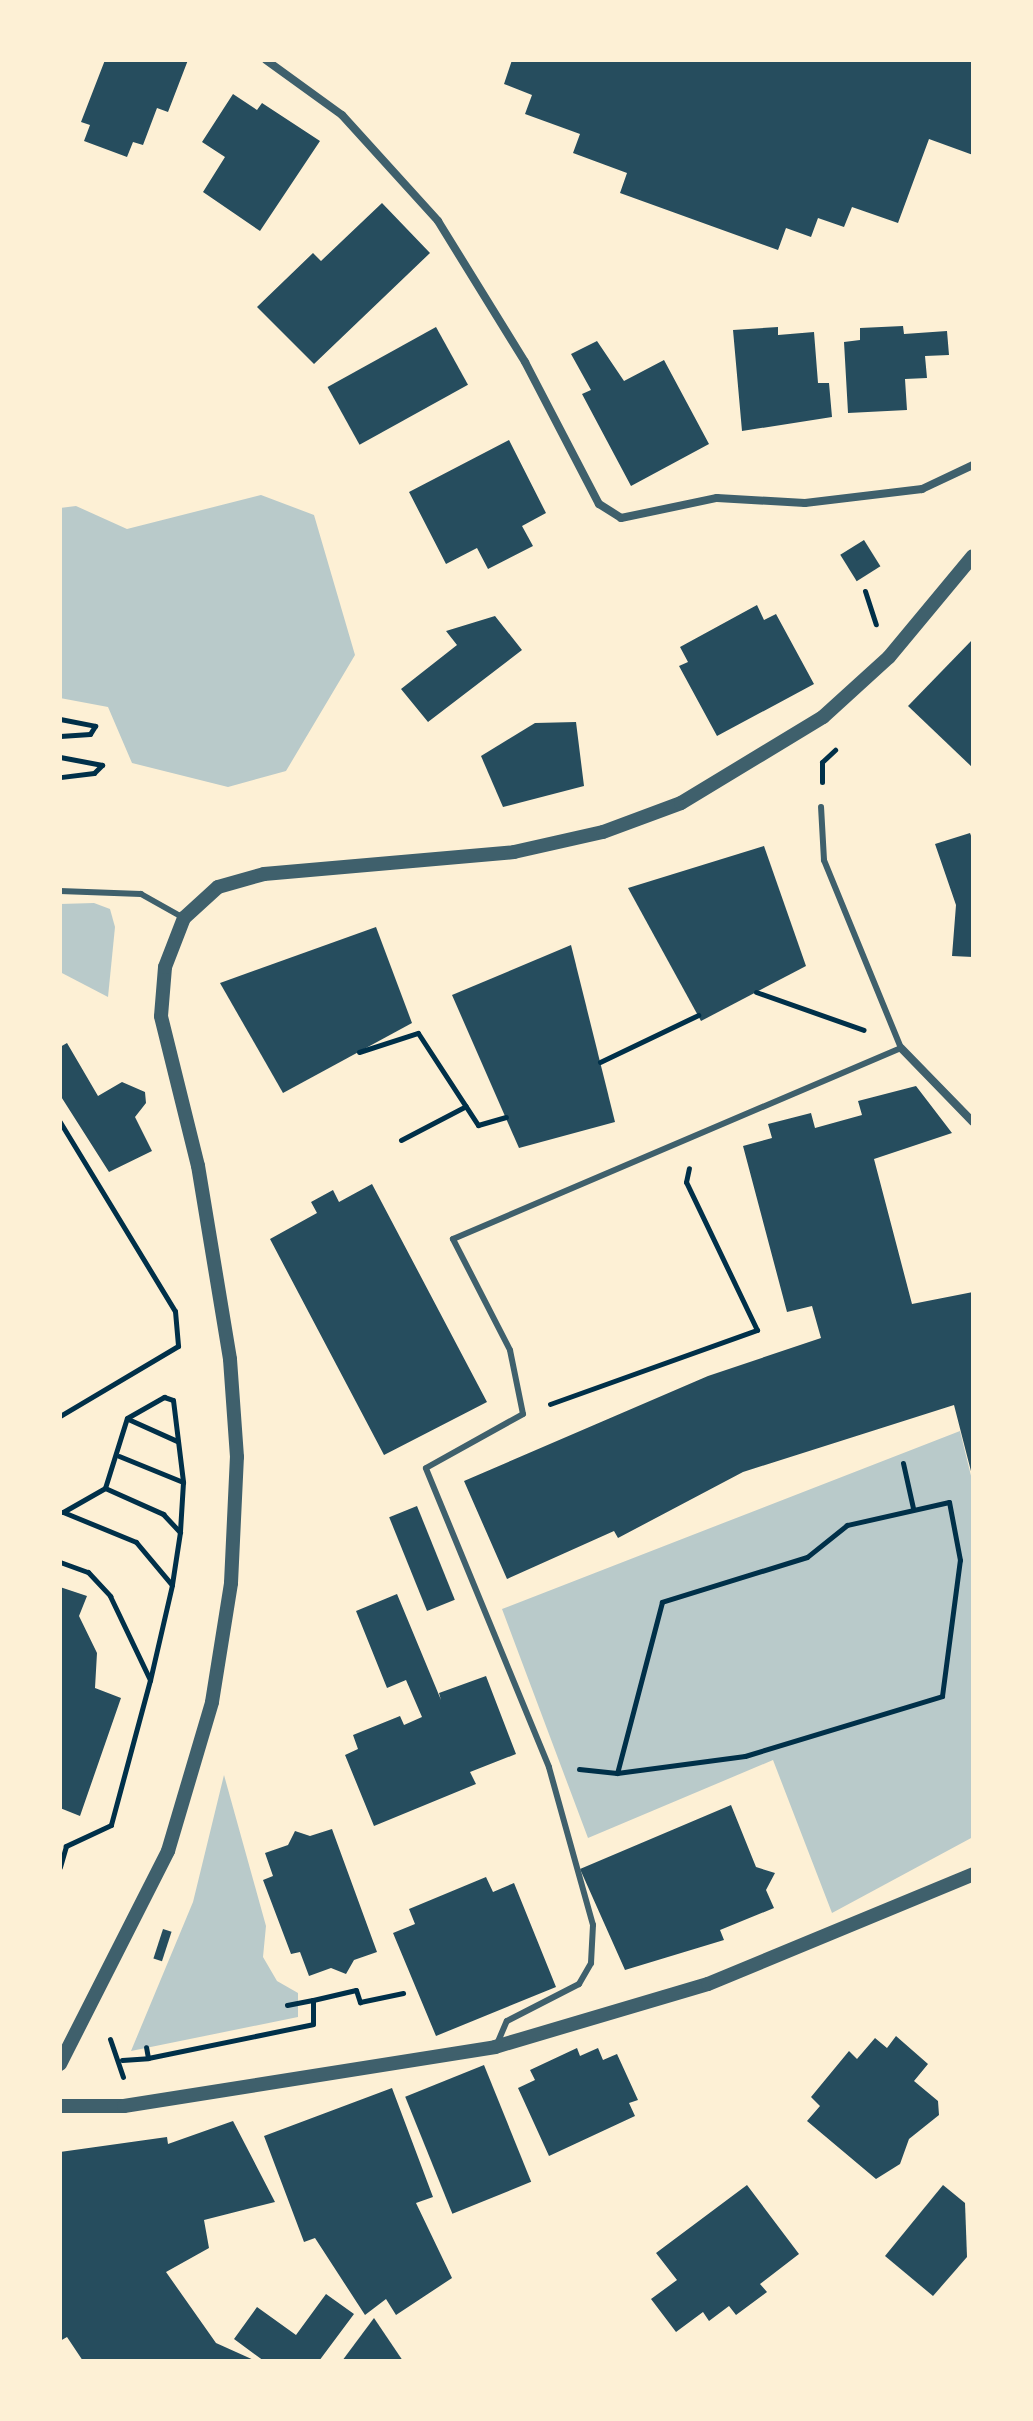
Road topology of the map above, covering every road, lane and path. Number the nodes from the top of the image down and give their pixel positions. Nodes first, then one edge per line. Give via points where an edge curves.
1 (266, 60) edge
2 (973, 465) edge
3 (973, 556) edge
4 (60, 719) edge
5 (60, 736) edge
6 (60, 757) edge
7 (60, 777) edge
8 (821, 807) dead end
9 (60, 891) edge
10 (184, 918) junction
11 (756, 992) dead end
12 (698, 1015) dead end
13 (901, 1048) junction
14 (359, 1052) dead end
15 (600, 1062) dead end
16 (466, 1106) junction
17 (506, 1117) dead end
18 (60, 1122) edge
19 (973, 1122) edge
20 (69, 1137) junction
21 (401, 1140) dead end
22 (60, 1142) edge
23 (678, 1146) junction
24 (523, 1414) junction
25 (60, 1416) edge
26 (127, 1418) junction
27 (178, 1442) junction
28 (119, 1456) junction
29 (903, 1463) dead end
30 (183, 1482) junction
31 (105, 1488) junction
32 (913, 1508) junction
33 (180, 1532) junction
34 (60, 1562) edge
35 (172, 1585) junction
36 (150, 1680) junction
37 (549, 1767) junction
38 (617, 1773) junction
39 (60, 1867) edge
40 (973, 1874) edge
41 (403, 1993) dead end
42 (313, 2000) junction
43 (287, 2005) dead end
44 (87, 2022) junction
45 (146, 2047) dead end
46 (495, 2047) junction
47 (148, 2058) junction
48 (122, 2060) junction
49 (60, 2064) edge
50 (60, 2106) edge
51 (124, 2106) junction

1 - 2 street via 342,115 438,221 525,362 599,504 621,518 717,498 805,503 922,489
3 - 10 street via 943,600 823,717 681,803 603,832 514,852 264,874 218,887
4 - 5 path via 95,726 90,734
6 - 7 path via 102,765
8 - 13 lane via 824,860
9 - 10 lane via 141,894
10 - 44 street via 165,967 161,1016 198,1166 233,1385 231,1583 212,1702 168,1851
11 - 13 path via 840,1018
12 - 15 path
13 - 19 street
13 - 23 lane
14 - 16 path via 418,1033
16 - 17 path via 478,1125
16 - 21 path
18 - 20 path
20 - 22 path
20 - 25 path via 175,1311 178,1346
23 - 24 lane via 453,1239 510,1350
23 - 24 path via 689,1167 686,1182 757,1330
24 - 37 lane via 426,1468
26 - 27 path
26 - 27 path via 164,1397 173,1400
26 - 28 path
27 - 30 path
28 - 30 path
28 - 31 path
29 - 32 path
30 - 33 path
31 - 33 path via 163,1514
31 - 35 path via 63,1512 136,1542
32 - 38 path via 847,1525 807,1557 662,1602
32 - 38 path via 949,1502 960,1560 942,1696 745,1756
33 - 35 path
34 - 36 path via 88,1572 110,1596
35 - 36 path
36 - 39 path via 111,1825 66,1846
37 - 38 path
37 - 46 lane via 593,1925 591,1963 579,1984 507,2021
40 - 46 street via 708,1984
41 - 42 path via 360,2002 356,1990
42 - 43 path
42 - 47 path via 313,2024
44 - 48 path via 111,2031
44 - 49 street
45 - 47 path
46 - 51 street
47 - 48 path
48 - 51 path
50 - 51 street

